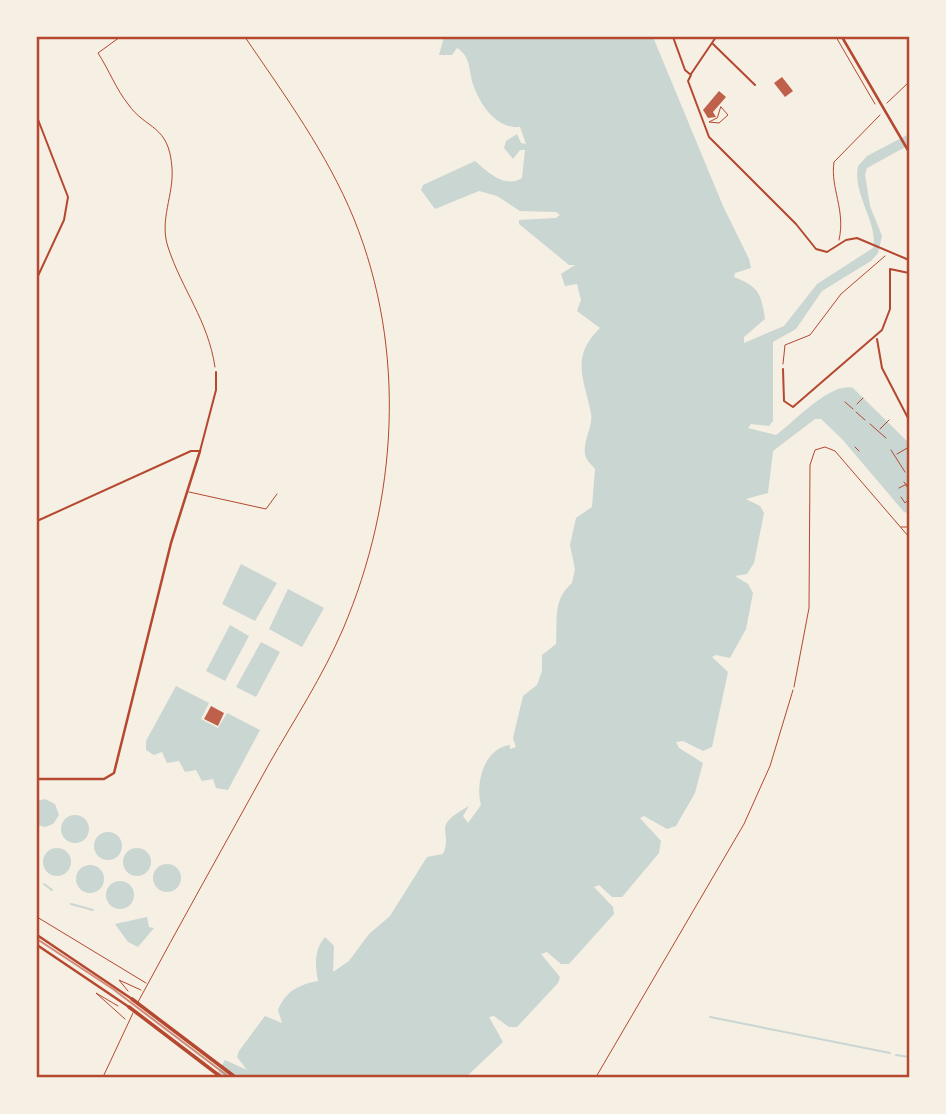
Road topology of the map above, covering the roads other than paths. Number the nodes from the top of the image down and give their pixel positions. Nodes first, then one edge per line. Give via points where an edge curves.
1 (245, 37) edge
2 (673, 37) edge
3 (716, 37) edge
4 (842, 37) edge
5 (713, 44) junction
6 (691, 75) junction
7 (755, 85) dead end
8 (37, 117) edge
9 (709, 122) junction
10 (703, 123) junction
11 (909, 151) edge
12 (909, 254) edge
13 (909, 260) edge
14 (909, 273) edge
15 (37, 278) edge
16 (877, 338) junction
17 (783, 369) road end
18 (216, 372) road end
19 (909, 419) edge
20 (200, 451) junction
21 (189, 492) junction
22 (277, 494) dead end
23 (37, 521) edge
24 (793, 690) road end
25 (37, 779) edge
26 (37, 917) edge
27 (38, 935) edge
28 (37, 945) edge
29 (148, 984) junction
30 (132, 997) joint
31 (129, 1007) joint
32 (103, 1077) edge
33 (221, 1077) edge
34 (235, 1077) edge
35 (596, 1077) edge

1 - 29 lane via 299,115 336,180 371,270 388,363 386,469 375,534 339,638
2 - 6 street
3 - 5 street
4 - 11 street
5 - 6 street
5 - 7 street
6 - 10 street via 688,81
8 - 15 street via 68,197 64,220
9 - 9 lane via 719,123 728,113 721,107 716,119
9 - 10 lane
10 - 13 street via 709,137 818,250 827,252 853,238
12 - 13 lane
14 - 16 street via 890,269 889,314
16 - 17 street via 793,407 784,401
16 - 19 street via 882,368
18 - 20 street via 216,390
20 - 21 street
20 - 23 street via 191,451
21 - 22 lane via 266,509
21 - 25 street via 171,543 114,773 104,779
24 - 35 lane via 770,766 744,824
26 - 29 lane
27 - 30 street
28 - 31 street
29 - 32 lane
30 - 34 highway
31 - 33 highway

